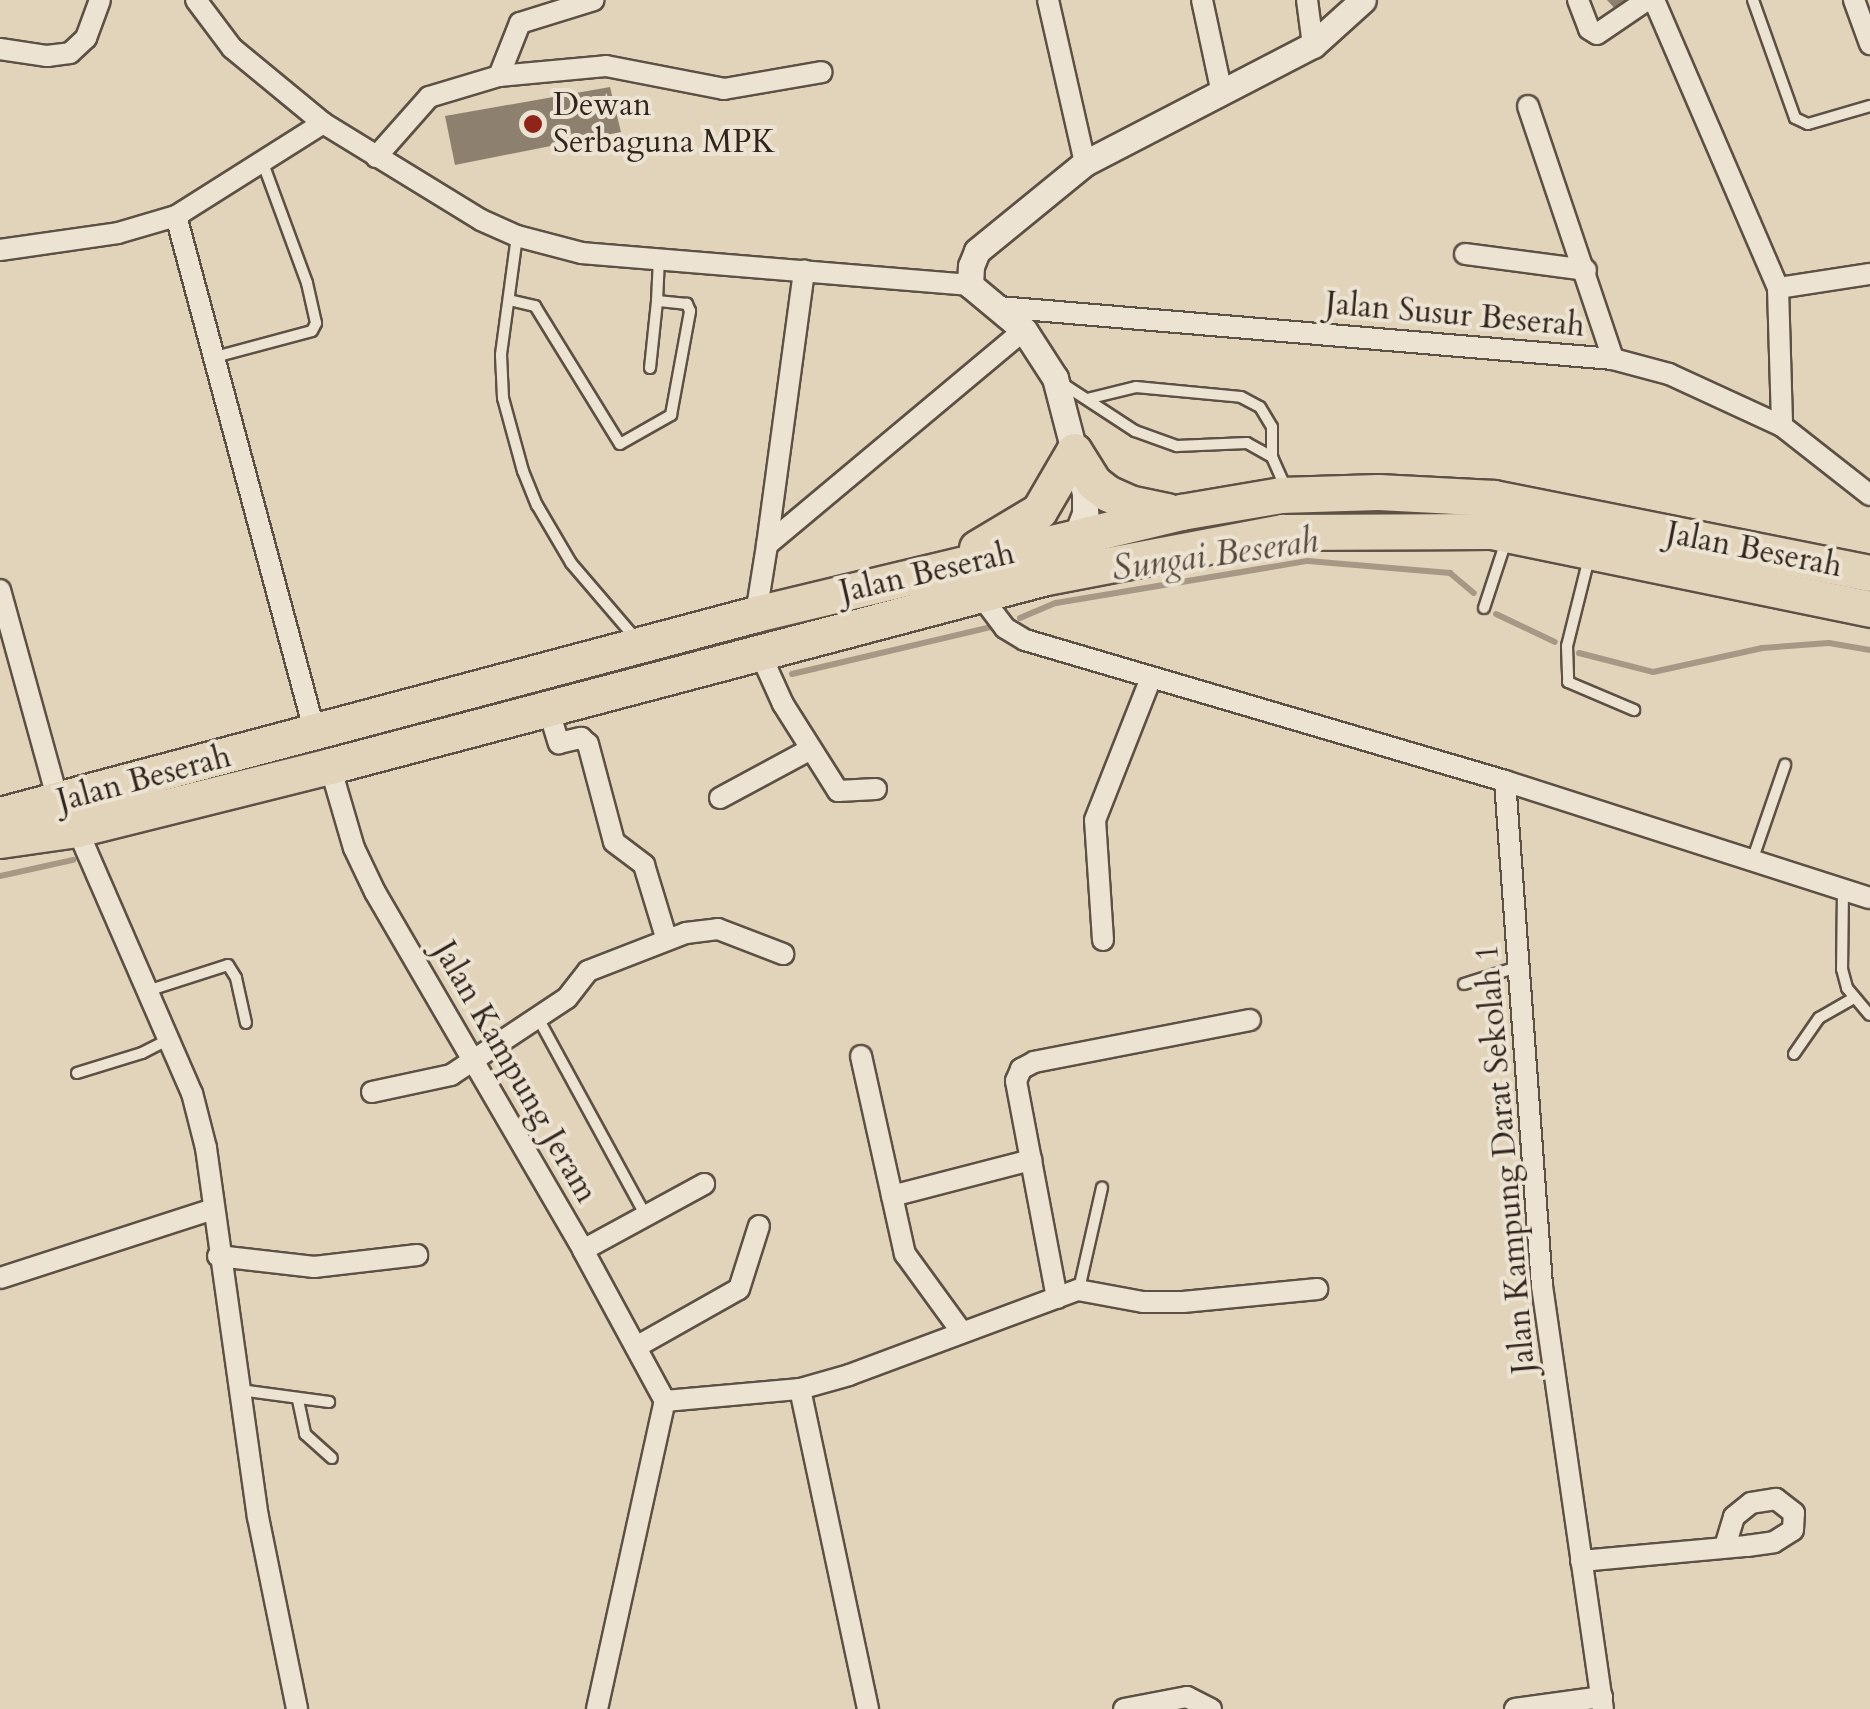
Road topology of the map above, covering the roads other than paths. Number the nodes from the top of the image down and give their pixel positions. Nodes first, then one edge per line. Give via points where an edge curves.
1 (196, 0) edge
2 (594, 0) edge
3 (1202, 0) edge
4 (1307, 0) edge
5 (1363, 0) edge
6 (1578, 0) edge
7 (1650, 0) edge
8 (1752, 0) edge
9 (1854, 0) edge
10 (1052, 1) edge
11 (95, 2) edge
12 (1870, 44) edge
13 (1313, 45) junction
14 (0, 49) edge
15 (822, 72) dead end
16 (499, 76) junction
17 (1222, 93) junction
18 (1528, 106) dead end
19 (1870, 106) edge
20 (324, 123) junction
21 (376, 158) junction
22 (262, 161) junction
23 (1086, 163) junction
24 (176, 216) junction
25 (517, 236) junction
26 (0, 250) edge
27 (1465, 254) dead end
28 (659, 258) junction
29 (804, 270) junction
30 (1586, 270) junction
31 (1870, 274) edge
32 (970, 285) junction
33 (1778, 288) junction
34 (509, 300) junction
35 (657, 301) junction
36 (998, 307) junction
37 (1024, 330) junction
38 (214, 357) junction
39 (1613, 358) junction
40 (650, 368) dead end
41 (1055, 378) junction
42 (1087, 400) junction
43 (1782, 426) junction
44 (1074, 451) junction
45 (1272, 457) junction
46 (1289, 495) junction
47 (1870, 495) edge
48 (1181, 512) junction
49 (1508, 534) junction
50 (1076, 538) junction
51 (767, 545) junction
52 (1591, 552) junction
53 (1112, 564) junction
54 (927, 573) junction
55 (1870, 573) edge
56 (1046, 577) junction
57 (0, 590) edge
58 (981, 596) junction
59 (1484, 608) dead end
60 (1870, 609) edge
61 (756, 614) junction
62 (640, 643) junction
63 (760, 653) junction
64 (1151, 678) junction
65 (548, 708) junction
66 (1634, 710) dead end
67 (315, 733) junction
68 (812, 749) junction
69 (1785, 765) dead end
70 (330, 766) junction
71 (1504, 780) junction
72 (876, 789) dead end
73 (720, 798) dead end
74 (68, 815) junction
75 (0, 816) edge
76 (0, 840) edge
77 (1752, 862) junction
78 (1843, 890) junction
79 (1870, 898) edge
80 (667, 940) junction
81 (1103, 940) dead end
82 (783, 954) dead end
83 (1522, 966) junction
84 (1464, 984) dead end
85 (147, 991) junction
86 (1854, 998) junction
87 (1870, 1015) edge
88 (537, 1017) junction
89 (1250, 1020) dead end
90 (246, 1023) dead end
91 (169, 1039) junction
92 (1794, 1054) dead end
93 (862, 1056) dead end
94 (475, 1061) junction
95 (77, 1073) dead end
96 (372, 1092) dead end
97 (1030, 1160) junction
98 (704, 1184) dead end
99 (1102, 1188) dead end
100 (892, 1196) junction
101 (212, 1208) junction
102 (646, 1216) junction
103 (759, 1226) dead end
104 (583, 1250) junction
105 (218, 1256) junction
106 (417, 1256) dead end
107 (0, 1278) edge
108 (1317, 1289) dead end
109 (1078, 1290) junction
110 (1056, 1298) junction
111 (961, 1332) junction
112 (636, 1347) junction
113 (800, 1389) junction
114 (239, 1390) junction
115 (298, 1400) junction
116 (665, 1401) junction
117 (329, 1402) dead end
118 (332, 1458) dead end
119 (1725, 1547) dead end
120 (1581, 1561) junction
121 (1602, 1703) edge
122 (297, 1709) edge
123 (596, 1709) edge
124 (868, 1709) edge
125 (1124, 1709) edge
126 (1212, 1709) edge
127 (1515, 1709) edge

1 - 20 street via 232,48
2 - 16 street via 520,23
3 - 17 street
4 - 13 street
5 - 13 street
6 - 7 street via 1597,34
7 - 33 street
8 - 19 lane via 1794,118 1808,124
9 - 12 street
10 - 23 street
11 - 14 street via 86,38 70,53
13 - 17 street
15 - 16 street via 724,89 622,67
16 - 21 street via 429,97
17 - 23 street
18 - 30 street
20 - 21 street
20 - 22 street
21 - 25 street
22 - 24 street
22 - 38 lane via 316,322 312,332
23 - 32 street via 987,240 970,266
24 - 26 street via 118,234
24 - 38 street
25 - 28 street via 582,252
25 - 34 lane
27 - 30 street
28 - 29 street
28 - 35 lane
29 - 32 street
29 - 51 street
30 - 39 street
31 - 33 street
32 - 36 street
33 - 43 street
34 - 35 lane via 535,306 620,444 672,414 690,311 687,304
34 - 62 lane via 503,398 523,470 570,563
35 - 40 lane
36 - 37 street
36 - 39 street, Jalan Susur Beserah
37 - 41 street
37 - 51 street
38 - 67 street
39 - 43 street, Jalan Susur Beserah via 1669,374
41 - 42 lane
41 - 44 street
42 - 45 lane via 1135,431 1178,446 1247,443
42 - 45 lane via 1136,387 1241,397 1260,407 1272,426
43 - 47 street, Jalan Susur Beserah
44 - 48 highway via 1107,493
44 - 50 street via 1085,513
44 - 54 highway via 1040,511
45 - 46 lane
46 - 48 highway, Jalan Beserah
46 - 55 highway, Jalan Beserah via 1494,498
48 - 50 highway, Jalan Beserah
49 - 52 highway, Jalan Beserah
49 - 53 highway, Jalan Beserah via 1283,532
49 - 59 lane
50 - 53 highway
50 - 54 highway, Jalan Beserah
50 - 56 highway
51 - 61 street
52 - 60 highway, Jalan Beserah
52 - 66 lane via 1566,646 1568,682
53 - 56 highway, Jalan Beserah
54 - 61 highway, Jalan Beserah
56 - 58 highway, Jalan Beserah
57 - 74 street
58 - 63 highway, Jalan Beserah
58 - 64 street via 1005,628 1025,640
61 - 62 highway, Jalan Beserah
62 - 67 highway, Jalan Beserah
63 - 65 highway, Jalan Beserah
63 - 68 street
64 - 71 street
64 - 81 street via 1095,820
65 - 70 highway, Jalan Beserah
65 - 80 street via 560,742 581,738 588,744 614,842 644,865
67 - 74 highway, Jalan Beserah
68 - 72 street via 842,794
68 - 73 street
69 - 77 lane
70 - 74 highway, Jalan Beserah
70 - 94 street, Jalan Kampung Jeram via 361,863
71 - 77 street
71 - 83 street, Jalan Kampung Darat Sekolah 1
74 - 75 highway, Jalan Beserah
74 - 76 highway, Jalan Beserah
74 - 85 street
77 - 78 street
78 - 79 street
78 - 86 lane via 1842,969
80 - 82 street via 718,929
80 - 88 street via 588,971 568,998
83 - 84 lane
83 - 120 street, Jalan Kampung Darat Sekolah 1 via 1542,1286
85 - 90 lane via 228,965
85 - 91 street
86 - 87 lane
86 - 92 lane via 1820,1018
88 - 94 street
88 - 102 lane
89 - 97 street via 1021,1069 1016,1081
91 - 95 lane
91 - 101 street via 206,1148
93 - 100 street
94 - 96 street via 428,1082
94 - 104 street, Jalan Kampung Jeram
97 - 100 street
97 - 110 street
98 - 102 street
99 - 109 lane
100 - 111 street via 906,1254
101 - 105 street
101 - 107 street
102 - 104 street
103 - 112 street via 739,1289
104 - 112 street, Jalan Kampung Jeram
105 - 106 street via 314,1267
105 - 114 street
108 - 109 street via 1183,1302
109 - 110 street
110 - 111 street
111 - 113 street
112 - 116 street, Jalan Kampung Jeram
113 - 116 street
113 - 124 street
114 - 115 lane
114 - 122 street
115 - 117 lane
115 - 118 lane via 305,1434
116 - 123 street
119 - 120 street
120 - 121 street, Jalan Kampung Darat Sekolah 1
121 - 127 street
125 - 126 street via 1187,1696

